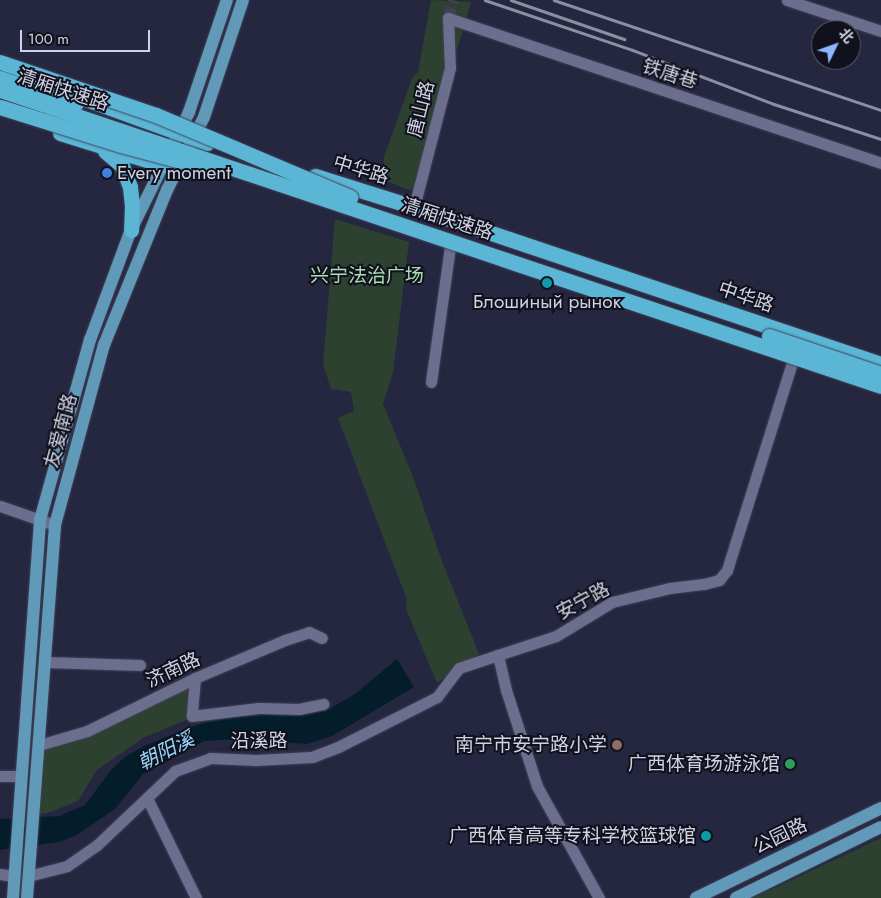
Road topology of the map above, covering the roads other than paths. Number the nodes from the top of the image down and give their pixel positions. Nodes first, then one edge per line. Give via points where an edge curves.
1 (227, 0) edge
2 (243, 0) edge
3 (787, 0) edge
4 (448, 18) joint
5 (881, 31) edge
6 (0, 56) edge
7 (0, 62) edge
8 (0, 69) edge
9 (0, 78) edge
10 (0, 90) edge
11 (0, 98) edge
12 (0, 107) edge
13 (0, 111) edge
14 (186, 119) junction
15 (186, 136) junction
16 (95, 146) junction
17 (184, 157) junction
18 (166, 159) junction
19 (881, 163) edge
20 (345, 200) junction
21 (414, 207) junction
22 (131, 230) junction
23 (450, 247) junction
24 (792, 362) junction
25 (881, 364) edge
26 (881, 374) edge
27 (431, 382) dead end
28 (881, 386) edge
29 (881, 393) edge
30 (0, 506) edge
31 (40, 520) junction
32 (55, 525) junction
33 (322, 638) dead end
34 (498, 655) junction
35 (45, 662) junction
36 (140, 665) dead end
37 (195, 678) junction
38 (323, 704) dead end
39 (39, 745) junction
40 (0, 776) edge
41 (20, 783) junction
42 (147, 798) junction
43 (881, 808) edge
44 (881, 827) edge
45 (14, 872) junction
46 (28, 873) junction
47 (0, 874) edge
48 (13, 898) edge
49 (27, 898) edge
50 (196, 898) edge
51 (599, 898) edge
52 (696, 898) edge
53 (736, 898) edge

1 - 14 main road, 友爱南路
2 - 15 main road, 友爱南路 via 204,117
3 - 5 street
4 - 19 street, 铁唐巷
4 - 21 street, 唐山路 via 450,68
6 - 14 highway
7 - 20 highway, bridge via 156,115
8 - 15 highway, 中华路
9 - 20 highway, 清厢快速路, bridge
10 - 20 highway, 清厢快速路, bridge
11 - 18 highway
12 - 20 highway, bridge via 121,145
13 - 16 highway
14 - 15 main road, 友爱南路
15 - 17 main road, 友爱南路
15 - 18 main road, 友爱南路
15 - 21 highway, 中华路
16 - 18 highway
16 - 22 highway via 122,166 130,187
17 - 18 highway
17 - 23 highway
17 - 32 main road, 友爱南路 via 167,190 104,345
18 - 22 main road, 友爱南路
20 - 26 highway, 清厢快速路, bridge
20 - 28 highway, 清厢快速路, bridge
21 - 25 highway, 中华路
22 - 31 main road, 友爱南路 via 90,340
23 - 24 highway
23 - 27 street
24 - 29 highway
24 - 34 street, 安宁路 via 727,570 719,580 612,602 556,636
30 - 31 street
31 - 32 street
31 - 41 main road, 友爱南路
32 - 35 main road, 友爱南路
33 - 37 street, 济南路 via 309,632
34 - 42 street, 沿溪路 via 459,668 436,697 340,746 312,757 210,758 175,771
34 - 51 street via 537,786
35 - 36 street
35 - 39 main road, 友爱南路
37 - 38 street via 192,716 259,708 299,709
37 - 39 street, 济南路 via 87,731
39 - 46 main road, 友爱南路
40 - 41 street
41 - 45 main road, 友爱南路
42 - 46 street, 沿溪路 via 97,844 67,866
42 - 50 street
43 - 52 main road, 公园路
44 - 53 main road, 公园路
45 - 47 street
45 - 48 main road, 友爱南路
46 - 49 main road, 友爱南路

